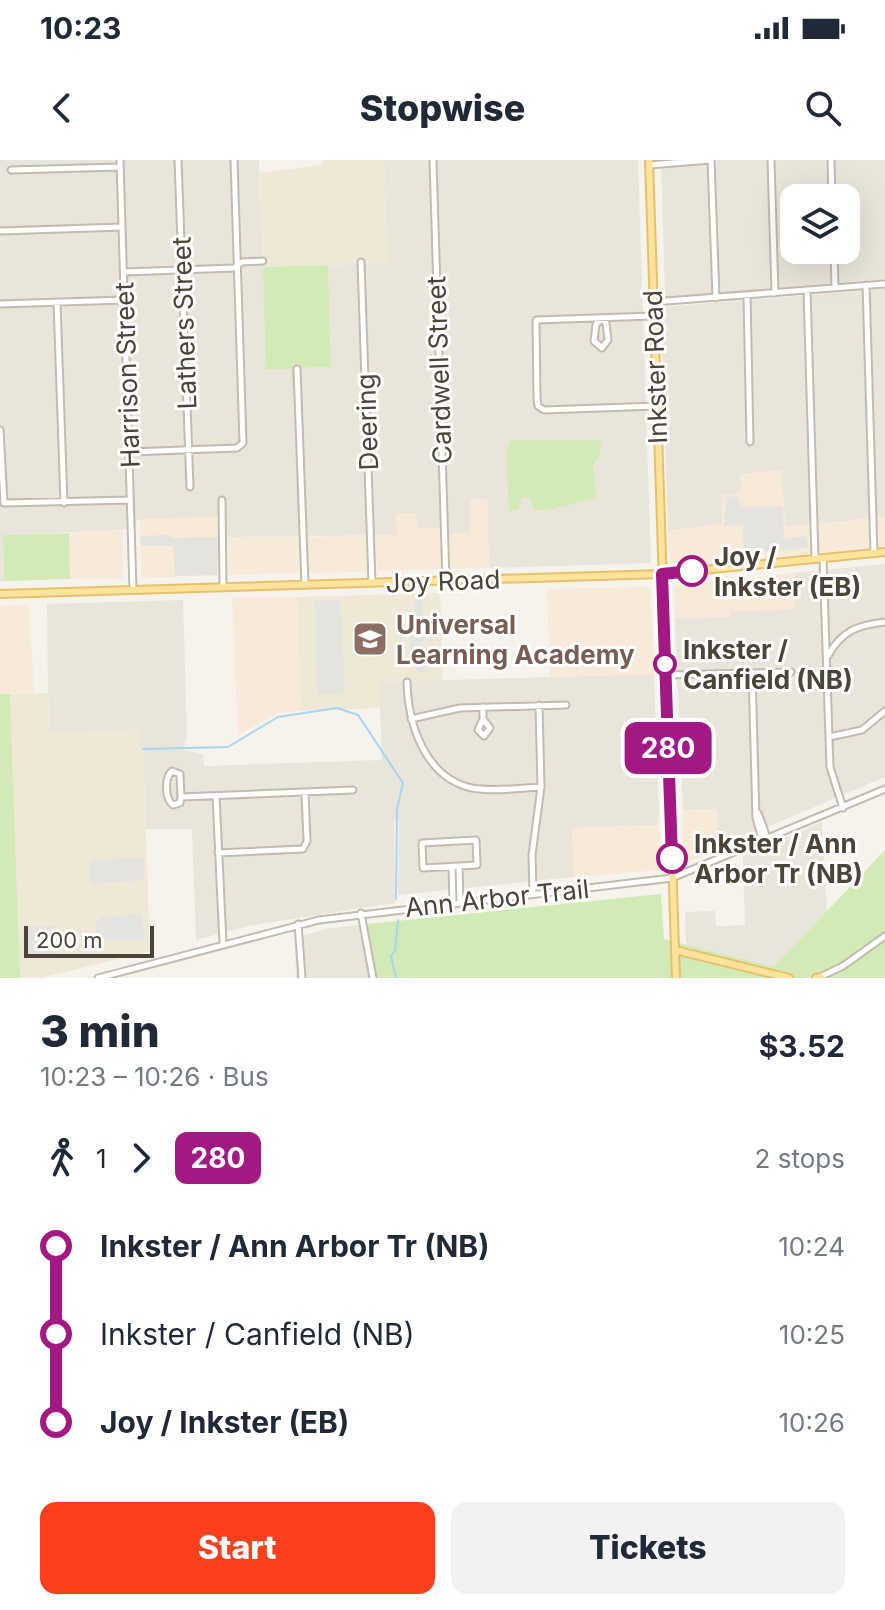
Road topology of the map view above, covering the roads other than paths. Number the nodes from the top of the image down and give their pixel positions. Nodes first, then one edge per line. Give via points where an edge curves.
1 (178, 160) edge
2 (234, 160) edge
3 (433, 160) edge
4 (712, 160) edge
5 (771, 160) edge
6 (831, 160) edge
7 (649, 162) edge
8 (120, 163) edge
9 (11, 170) dead end
10 (832, 184) edge
11 (122, 227) junction
12 (0, 231) edge
13 (263, 261) dead end
14 (361, 262) dead end
15 (834, 264) edge
16 (237, 265) junction
17 (182, 270) junction
18 (124, 272) junction
19 (885, 284) edge
20 (866, 285) junction
21 (835, 288) junction
22 (807, 290) junction
23 (775, 293) junction
24 (747, 295) junction
25 (716, 298) junction
26 (124, 300) junction
27 (57, 302) junction
28 (656, 302) junction
29 (0, 304) edge
30 (653, 316) junction
31 (601, 319) junction
32 (297, 369) dead end
33 (656, 406) junction
34 (0, 430) edge
35 (750, 442) dead end
36 (187, 450) junction
37 (129, 452) junction
38 (190, 487) dead end
39 (130, 500) junction
40 (222, 500) dead end
41 (64, 503) junction
42 (885, 552) edge
43 (874, 553) junction
44 (819, 559) junction
45 (662, 574) junction
46 (446, 581) junction
47 (372, 583) junction
48 (305, 585) junction
49 (223, 587) junction
50 (133, 590) junction
51 (0, 594) edge
52 (885, 622) edge
53 (827, 659) junction
54 (791, 672) dead end
55 (752, 673) junction
56 (666, 675) junction
57 (407, 682) dead end
58 (539, 705) junction
59 (566, 705) dead end
60 (483, 707) junction
61 (885, 711) edge
62 (411, 719) junction
63 (483, 719) dead end
64 (829, 737) junction
65 (541, 787) junction
66 (885, 789) edge
67 (353, 790) dead end
68 (305, 793) junction
69 (216, 796) junction
70 (181, 797) junction
71 (843, 808) junction
72 (766, 841) junction
73 (218, 853) junction
74 (455, 867) junction
75 (672, 878) junction
76 (533, 894) junction
77 (456, 902) junction
78 (361, 913) junction
79 (298, 924) junction
80 (885, 936) edge
81 (223, 943) junction
82 (675, 950) junction
83 (765, 976) edge
84 (98, 978) edge
85 (302, 978) edge
86 (373, 978) edge
87 (676, 978) edge
88 (789, 978) edge
89 (818, 978) edge

1 - 17 street, Lathers Street
2 - 16 street
3 - 46 street, Cardwell Street
4 - 7 street
4 - 25 street
5 - 23 street
6 - 10 street
7 - 28 main road, Inkster Road
8 - 9 street
8 - 11 street, Harrison Street
11 - 12 street
11 - 18 street, Harrison Street
13 - 16 street
14 - 47 street, Deering
15 - 21 street
16 - 17 street
16 - 36 street via 243,443 238,448
17 - 18 street
17 - 36 street, Lathers Street
18 - 26 street, Harrison Street
19 - 20 street
20 - 21 street
20 - 43 street
21 - 22 street
22 - 23 street
22 - 44 street
23 - 24 street
24 - 25 street
24 - 35 street
25 - 28 street
26 - 27 street
26 - 37 street, Harrison Street
27 - 29 street
27 - 41 street
28 - 30 main road, Inkster Road
30 - 31 street
30 - 33 main road, Inkster Road
31 - 31 street via 594,341 602,348 608,340
31 - 33 street via 536,320 537,403 550,410
32 - 48 street
33 - 45 main road, Inkster Road
34 - 41 street via 2,500 12,505
36 - 37 street
36 - 38 street, Lathers Street
37 - 39 street, Harrison Street
39 - 41 street
39 - 50 street, Harrison Street
40 - 49 street
42 - 43 main road, Joy Road
43 - 44 main road, Joy Road
44 - 45 main road, Joy Road
44 - 53 street
45 - 46 main road, Joy Road
45 - 56 main road, Inkster Road
46 - 47 main road, Joy Road
47 - 48 main road, Joy Road
48 - 49 main road, Joy Road
49 - 50 main road, Joy Road
50 - 51 main road, Joy Road
52 - 53 street via 843,634
53 - 64 street
54 - 55 street
55 - 56 street
55 - 72 street via 758,813
56 - 75 main road, Inkster Road
57 - 62 street
58 - 59 street
58 - 60 street
58 - 65 street
60 - 62 street
60 - 63 street
61 - 64 street via 862,730
62 - 65 street via 429,758 456,782 481,789
64 - 71 street via 831,777
65 - 76 street
66 - 71 street, Ann Arbor Trail
67 - 68 street
68 - 69 street
68 - 73 street via 303,849
69 - 70 street
69 - 73 street
70 - 70 street via 175,805 169,801 167,777 172,771 180,774
71 - 72 street, Ann Arbor Trail
72 - 75 street, Ann Arbor Trail
73 - 81 street
74 - 74 street via 477,865 476,840 422,843 423,868
74 - 77 street
75 - 76 street, Ann Arbor Trail
75 - 82 main road
76 - 77 street, Ann Arbor Trail
77 - 78 street, Ann Arbor Trail
78 - 79 street, Ann Arbor Trail
78 - 86 street
79 - 81 street, Ann Arbor Trail
79 - 85 street
80 - 89 street
81 - 84 street, Ann Arbor Trail
82 - 83 main road
82 - 87 main road
83 - 88 main road

